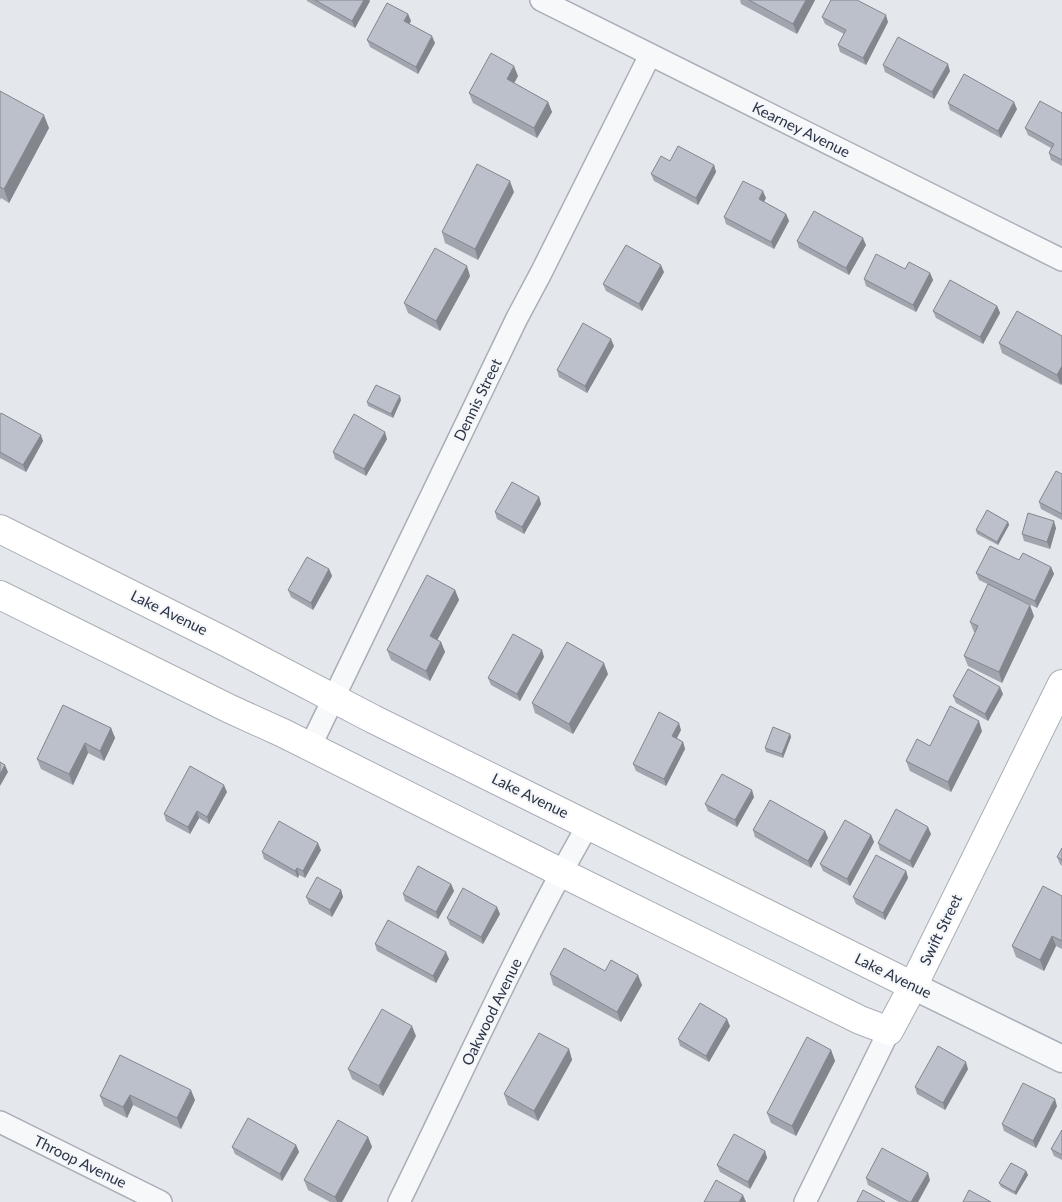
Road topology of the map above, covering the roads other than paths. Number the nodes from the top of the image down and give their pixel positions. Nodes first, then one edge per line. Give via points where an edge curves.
1 (541, 0) edge
2 (650, 55) junction
3 (1062, 260) edge
4 (0, 529) edge
5 (0, 595) edge
6 (1062, 684) edge
7 (333, 697) junction
8 (310, 747) junction
9 (588, 825) junction
10 (560, 872) junction
11 (913, 986) junction
12 (889, 1031) junction
13 (1062, 1059) edge
14 (0, 1122) edge
15 (161, 1202) edge
16 (399, 1202) edge
17 (805, 1202) edge

1 - 2 street, Kearney Avenue
2 - 3 street, Kearney Avenue
2 - 7 street, Dennis Street via 517,318
4 - 7 main road, Lake Avenue
5 - 8 main road
6 - 11 main road, Swift Street
7 - 8 street, Dennis Street
7 - 9 main road, Lake Avenue
8 - 10 main road
9 - 10 street, Oakwood Avenue
9 - 11 main road, Lake Avenue
10 - 12 main road via 860,1020
10 - 16 street, Oakwood Avenue
11 - 12 main road, Swift Street
11 - 13 street, Lake Avenue
12 - 17 street, Swift Street
14 - 15 street, Throop Avenue

